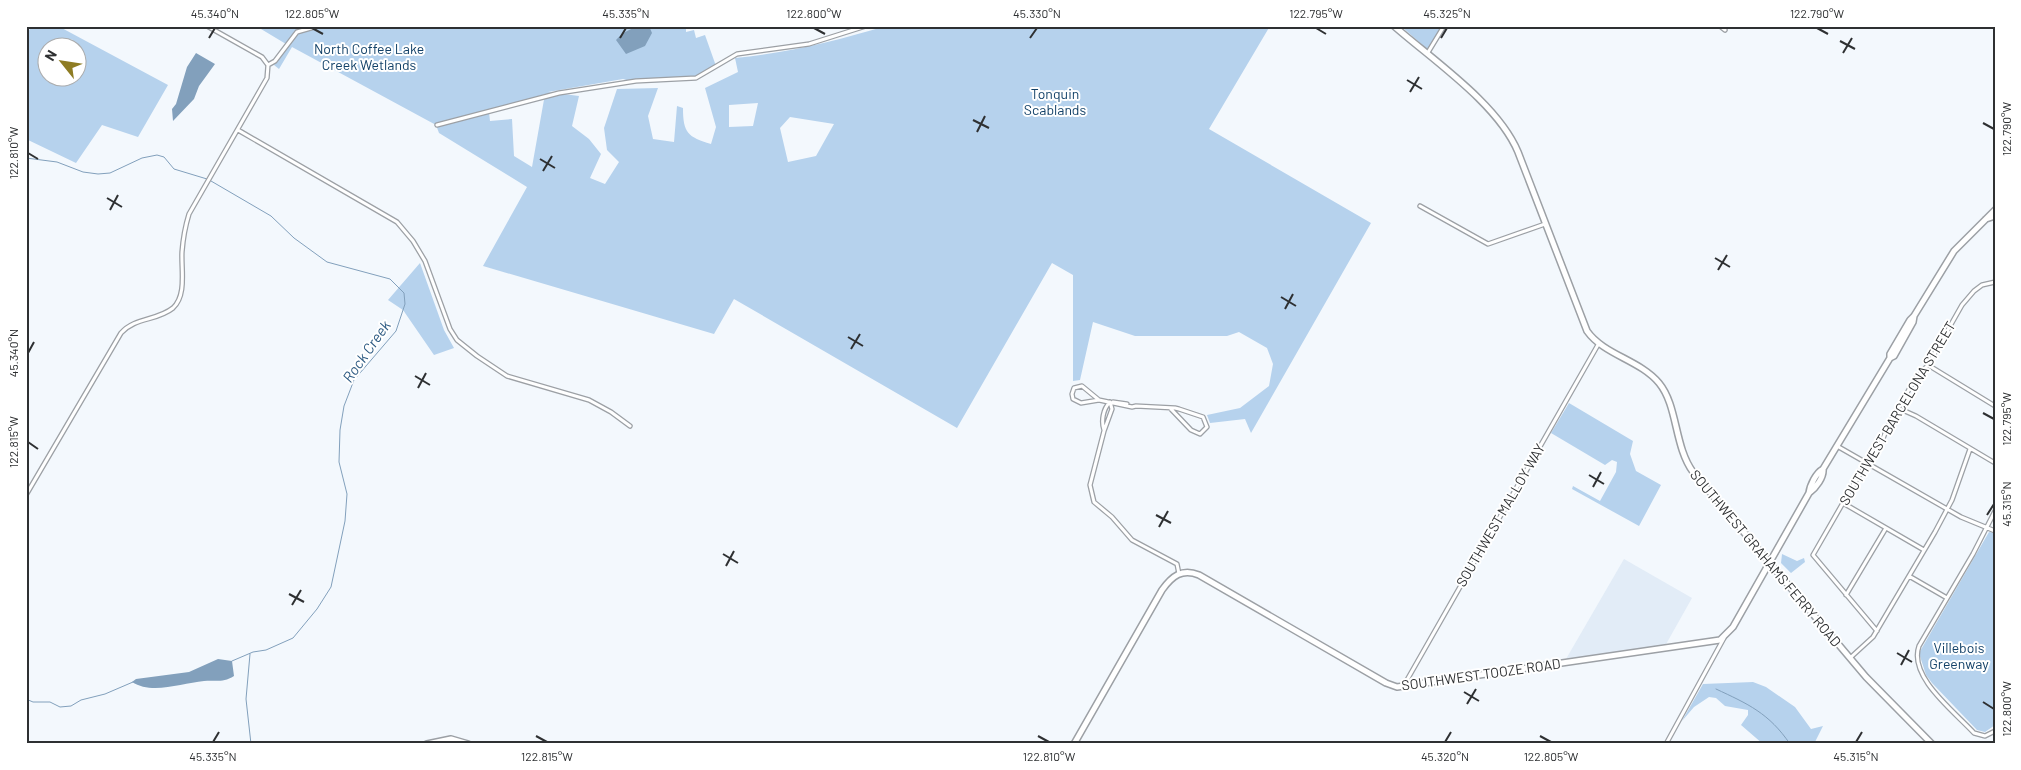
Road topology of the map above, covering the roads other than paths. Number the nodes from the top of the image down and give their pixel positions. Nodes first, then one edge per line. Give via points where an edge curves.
1 (207, 26) edge
2 (318, 26) edge
3 (866, 26) edge
4 (1394, 26) edge
5 (1444, 26) edge
6 (1720, 26) edge
7 (1725, 30) dead end
8 (1427, 55) junction
9 (268, 65) junction
10 (437, 125) dead end
11 (238, 130) junction
12 (1420, 206) dead end
13 (1995, 210) edge
14 (1995, 216) edge
15 (1986, 219) junction
16 (1545, 224) junction
17 (1995, 282) edge
18 (1599, 343) junction
19 (1928, 365) junction
20 (1099, 400) junction
21 (1110, 402) junction
22 (1995, 406) edge
23 (1170, 408) junction
24 (1898, 408) junction
25 (630, 426) dead end
26 (1836, 446) junction
27 (1970, 449) junction
28 (1995, 463) edge
29 (1869, 464) junction
30 (27, 492) edge
31 (1843, 503) junction
32 (1948, 509) junction
33 (1995, 510) edge
34 (1886, 528) junction
35 (1987, 529) junction
36 (1995, 531) edge
37 (1924, 550) junction
38 (1769, 563) junction
39 (1179, 574) junction
40 (1909, 576) junction
41 (1846, 595) junction
42 (1947, 598) junction
43 (1877, 632) junction
44 (1724, 638) junction
45 (1850, 658) junction
46 (1403, 687) junction
47 (1995, 731) edge
48 (427, 744) edge
49 (468, 744) edge
50 (1074, 744) edge
51 (1666, 744) edge
52 (1932, 744) edge

1 - 9 street via 258,54
2 - 9 street via 297,32 275,61
3 - 10 street via 808,44 737,54 696,78 641,81 554,94
4 - 8 main road, SOUTHWEST GRAHAMS FERRY ROAD
5 - 8 street
6 - 7 street
8 - 16 main road, SOUTHWEST GRAHAMS FERRY ROAD via 1487,106 1505,126
9 - 11 street via 267,78
11 - 25 street via 397,222 425,261 452,333 477,356 507,376 589,400
11 - 30 street via 189,214 184,232 178,301 168,311 137,321 121,333
12 - 16 street via 1491,244
13 - 15 main road
14 - 15 main road
15 - 26 main road via 1950,256
16 - 18 main road, SOUTHWEST GRAHAMS FERRY ROAD via 1584,326
17 - 19 street, SOUTHWEST BARCELONA STREET via 1982,286 1967,298
18 - 38 main road, SOUTHWEST GRAHAMS FERRY ROAD via 1658,382 1666,396 1690,470
18 - 46 street, SOUTHWEST MALLOY WAY
19 - 22 street
19 - 24 street, SOUTHWEST BARCELONA STREET via 1915,379
20 - 20 street via 1082,386 1074,388 1072,394 1081,403
20 - 21 street
21 - 23 street
21 - 39 street via 1112,409 1090,485 1094,502 1132,540 1178,564
23 - 23 street via 1200,415 1208,427 1200,434 1193,432
24 - 27 street
24 - 29 street, SOUTHWEST BARCELONA STREET
26 - 29 street
26 - 38 main road
27 - 28 street
27 - 32 street
29 - 31 street, SOUTHWEST BARCELONA STREET
29 - 32 street
31 - 34 street
31 - 41 street, SOUTHWEST BARCELONA STREET via 1814,557
32 - 35 street
32 - 37 street
33 - 35 street
34 - 37 street
34 - 41 street
35 - 36 street
35 - 42 street
37 - 40 street
38 - 44 main road
38 - 45 main road, SOUTHWEST GRAHAMS FERRY ROAD
39 - 46 main road, SOUTHWEST TOOZE ROAD via 1199,575 1386,683
39 - 50 main road via 1162,590
40 - 42 street
40 - 43 street
41 - 43 street
42 - 47 street via 1919,646 1916,657 1919,671 1925,682 1974,733 1985,736
43 - 45 street
44 - 46 main road, SOUTHWEST TOOZE ROAD via 1715,642
44 - 51 street
45 - 52 main road, SOUTHWEST GRAHAMS FERRY ROAD
48 - 49 main road via 451,739

